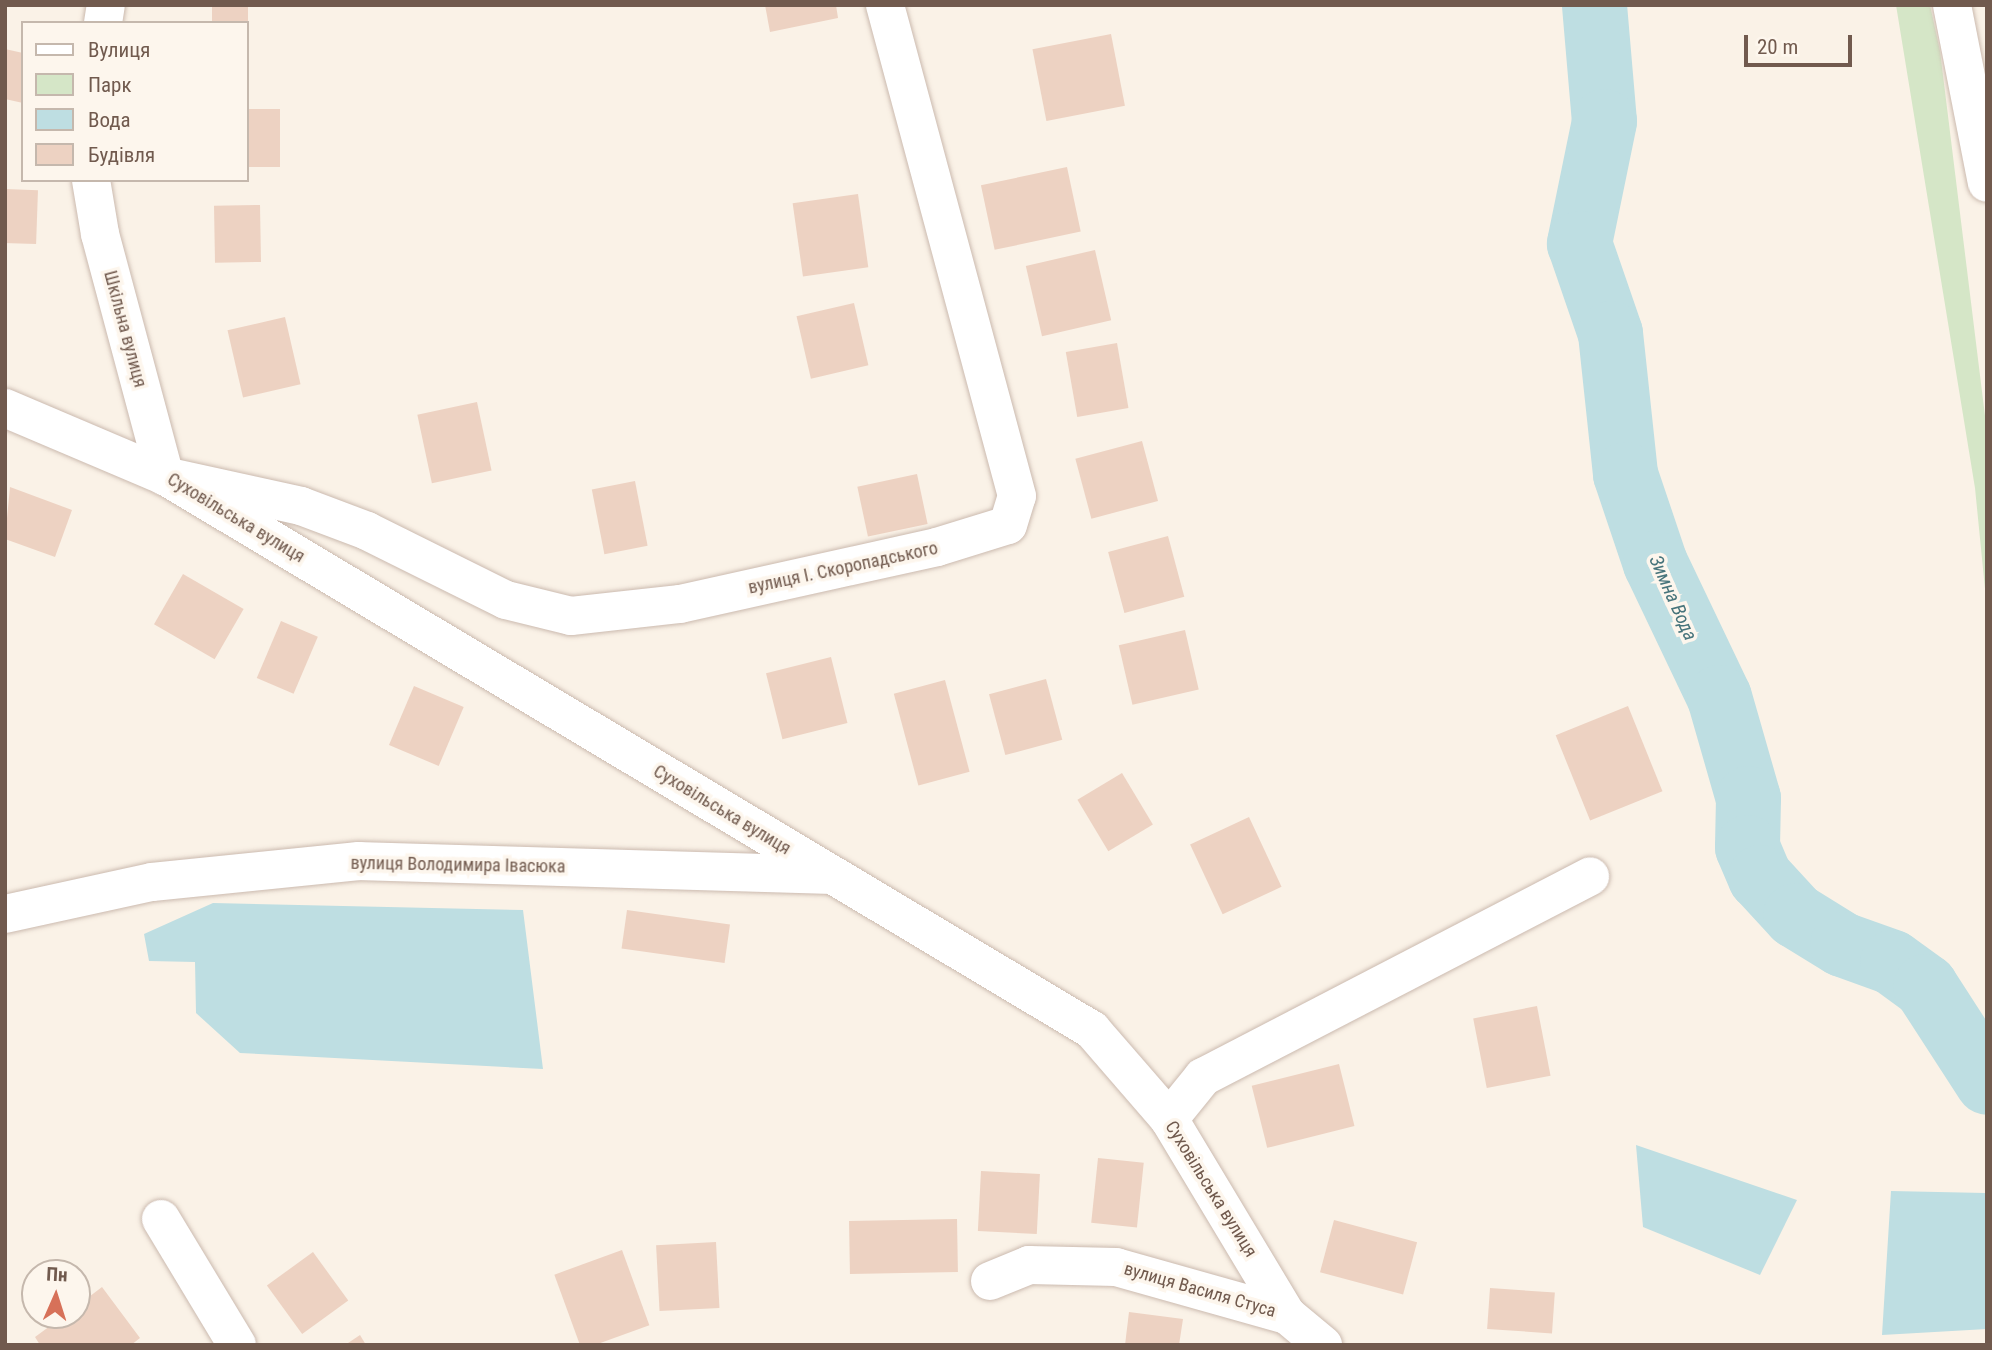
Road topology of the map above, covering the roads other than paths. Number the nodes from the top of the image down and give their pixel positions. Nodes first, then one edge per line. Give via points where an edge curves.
1 (885, 5) edge
2 (1952, 5) edge
3 (92, 182) edge
4 (1987, 183) edge
5 (5, 408) edge
6 (165, 475) junction
7 (831, 875) junction
8 (1590, 876) dead end
9 (5, 914) edge
10 (1169, 1119) junction
11 (161, 1219) dead end
12 (990, 1281) dead end
13 (1287, 1315) junction
14 (237, 1345) edge
15 (1323, 1345) edge

1 - 6 street, вулиця І. Скоропадського via 1017,496 1008,524 937,547 680,604 571,616 506,600 366,530 301,506
2 - 4 street
3 - 6 street, Шкільна вулиця
5 - 6 street, Суховільська вулиця
6 - 7 street, Суховільська вулиця
7 - 9 street, вулиця Володимира Івасюка via 359,862 152,882
7 - 10 street, Суховільська вулиця via 1092,1030
8 - 10 street via 1203,1077
10 - 13 street, Суховільська вулиця
11 - 14 street
12 - 13 street, вулиця Василя Стуса via 1029,1265 1116,1267
13 - 15 street, Суховільська вулиця

